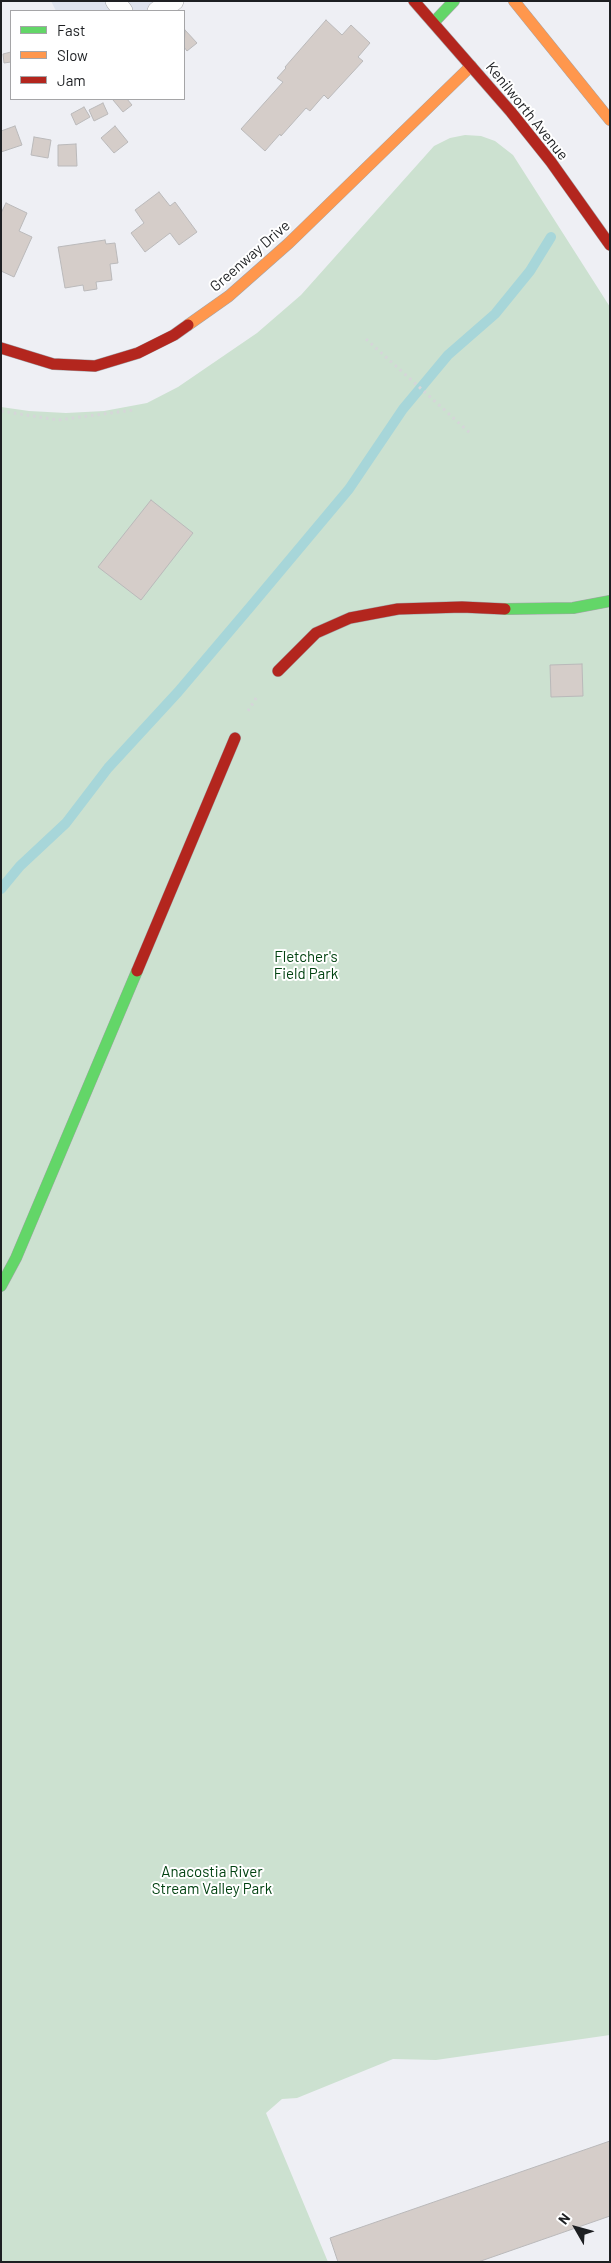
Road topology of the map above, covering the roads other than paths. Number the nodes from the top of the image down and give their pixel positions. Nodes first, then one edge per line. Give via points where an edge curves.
1 (174, 1) edge
2 (414, 1) edge
3 (454, 1) edge
4 (514, 1) edge
5 (159, 10) edge
6 (434, 22) junction
7 (471, 66) junction
8 (608, 114) edge
9 (610, 245) edge
10 (1, 348) edge
11 (610, 601) edge
12 (278, 671) road end
13 (235, 738) road end
14 (1, 1286) edge

1 - 5 lane
2 - 6 street, Kenilworth Avenue
3 - 6 street
4 - 8 street
6 - 7 street, Kenilworth Avenue
7 - 9 street, Kenilworth Avenue via 545,155
7 - 10 street, Greenway Drive via 312,222 228,296 174,335 138,353 95,366 53,364
11 - 12 street via 573,608 398,610 350,618 316,633
13 - 14 street via 16,1258

